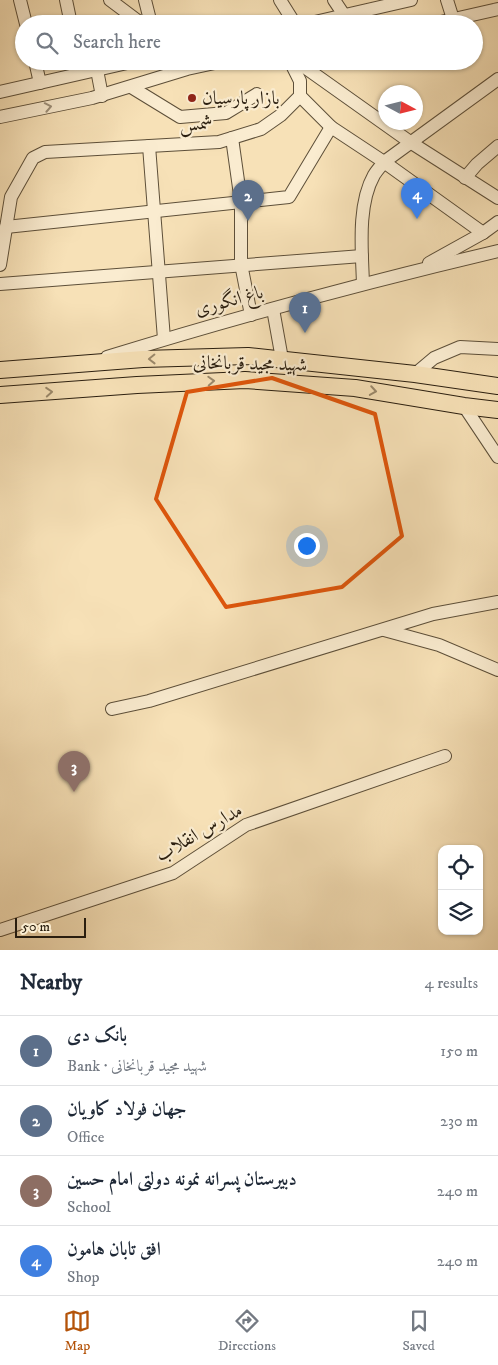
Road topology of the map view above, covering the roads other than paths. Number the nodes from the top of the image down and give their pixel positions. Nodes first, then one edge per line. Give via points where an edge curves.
1 (20, 0) edge
2 (66, 0) edge
3 (110, 0) edge
4 (145, 0) edge
5 (280, 0) edge
6 (334, 0) edge
7 (411, 0) edge
8 (447, 0) edge
9 (390, 2) edge
10 (498, 9) edge
11 (24, 15) edge
12 (69, 15) edge
13 (130, 15) edge
14 (149, 15) edge
15 (289, 15) edge
16 (344, 15) joint
17 (452, 15) edge
18 (471, 15) edge
19 (37, 70) edge
20 (74, 70) edge
21 (97, 70) edge
22 (184, 70) edge
23 (294, 70) edge
24 (309, 70) edge
25 (497, 81) edge
26 (40, 83) junction
27 (131, 86) junction
28 (0, 92) edge
29 (257, 94) dead end
30 (102, 96) junction
31 (300, 96) junction
32 (0, 117) edge
33 (331, 127) junction
34 (232, 138) junction
35 (410, 142) junction
36 (149, 146) junction
37 (498, 146) edge
38 (384, 162) junction
39 (465, 178) junction
40 (498, 198) edge
41 (241, 202) junction
42 (154, 210) junction
43 (498, 222) edge
44 (6, 227) junction
45 (483, 233) junction
46 (498, 251) edge
47 (362, 256) junction
48 (241, 264) junction
49 (0, 265) edge
50 (159, 270) junction
51 (412, 272) junction
52 (0, 284) edge
53 (363, 284) junction
54 (273, 309) junction
55 (251, 315) junction
56 (164, 339) junction
57 (498, 349) edge
58 (282, 359) junction
59 (88, 363) junction
60 (0, 366) edge
61 (25, 368) junction
62 (415, 374) junction
63 (498, 384) edge
64 (26, 394) junction
65 (2, 395) edge
66 (464, 406) junction
67 (498, 410) edge
68 (498, 457) edge
69 (498, 602) edge
70 (384, 630) junction
71 (498, 670) edge
72 (112, 710) dead end
73 (445, 756) dead end
74 (0, 930) edge

1 - 11 street
2 - 12 street
3 - 13 street
4 - 14 street
5 - 15 street
6 - 16 street
7 - 9 street
8 - 17 street
9 - 16 street
10 - 18 street
19 - 26 street
20 - 26 street
21 - 30 street
22 - 27 street
23 - 31 street via 300,81
24 - 35 street
25 - 35 street
26 - 28 street
27 - 29 street via 180,117 226,113
27 - 30 street
32 -> 30 street
31 - 33 street
31 - 34 street, شمس via 262,129
33 - 38 street
33 - 41 street via 289,197
34 - 36 street, شمس via 219,142
34 - 41 street
35 - 38 street
35 - 39 street
36 - 42 street
36 - 44 street, شمس via 45,152 33,158 11,197
37 - 39 street
38 - 45 street
38 - 47 street via 369,187 362,230
39 - 40 street
41 - 42 street
41 - 48 street
42 - 44 street
42 - 50 street
43 - 45 street
44 - 49 street
45 - 51 street
46 - 51 street, باغ انگوری
47 - 48 street
47 - 53 street
48 - 50 street
48 - 55 street
50 - 52 street
50 - 56 street
51 - 53 street, باغ انگوری
53 - 54 street, باغ انگوری
54 - 55 street, باغ انگوری
54 - 58 street
55 - 56 street, باغ انگوری
56 - 59 street, باغ انگوری
57 - 62 street via 460,347 434,358
58 -> 59 main road, شهید مجید قربانخانی via 238,356
58 - 62 main road, شهید مجید قربانخانی
59 - 61 main road, شهید مجید قربانخانی
60 - 61 main road, شهید مجید قربانخانی
60 - 65 main road
61 - 64 main road via 19,377 19,386
62 - 63 main road, شهید مجید قربانخانی
64 - 65 main road, شهید مجید قربانخانی
64 -> 66 main road, شهید مجید قربانخانی via 245,380 355,388
66 - 67 main road, شهید مجید قربانخانی
66 - 68 street
69 - 70 street via 434,614
70 - 71 street via 439,645
70 - 72 street
73 - 74 street, مدارس انقلاب via 246,825 172,872

